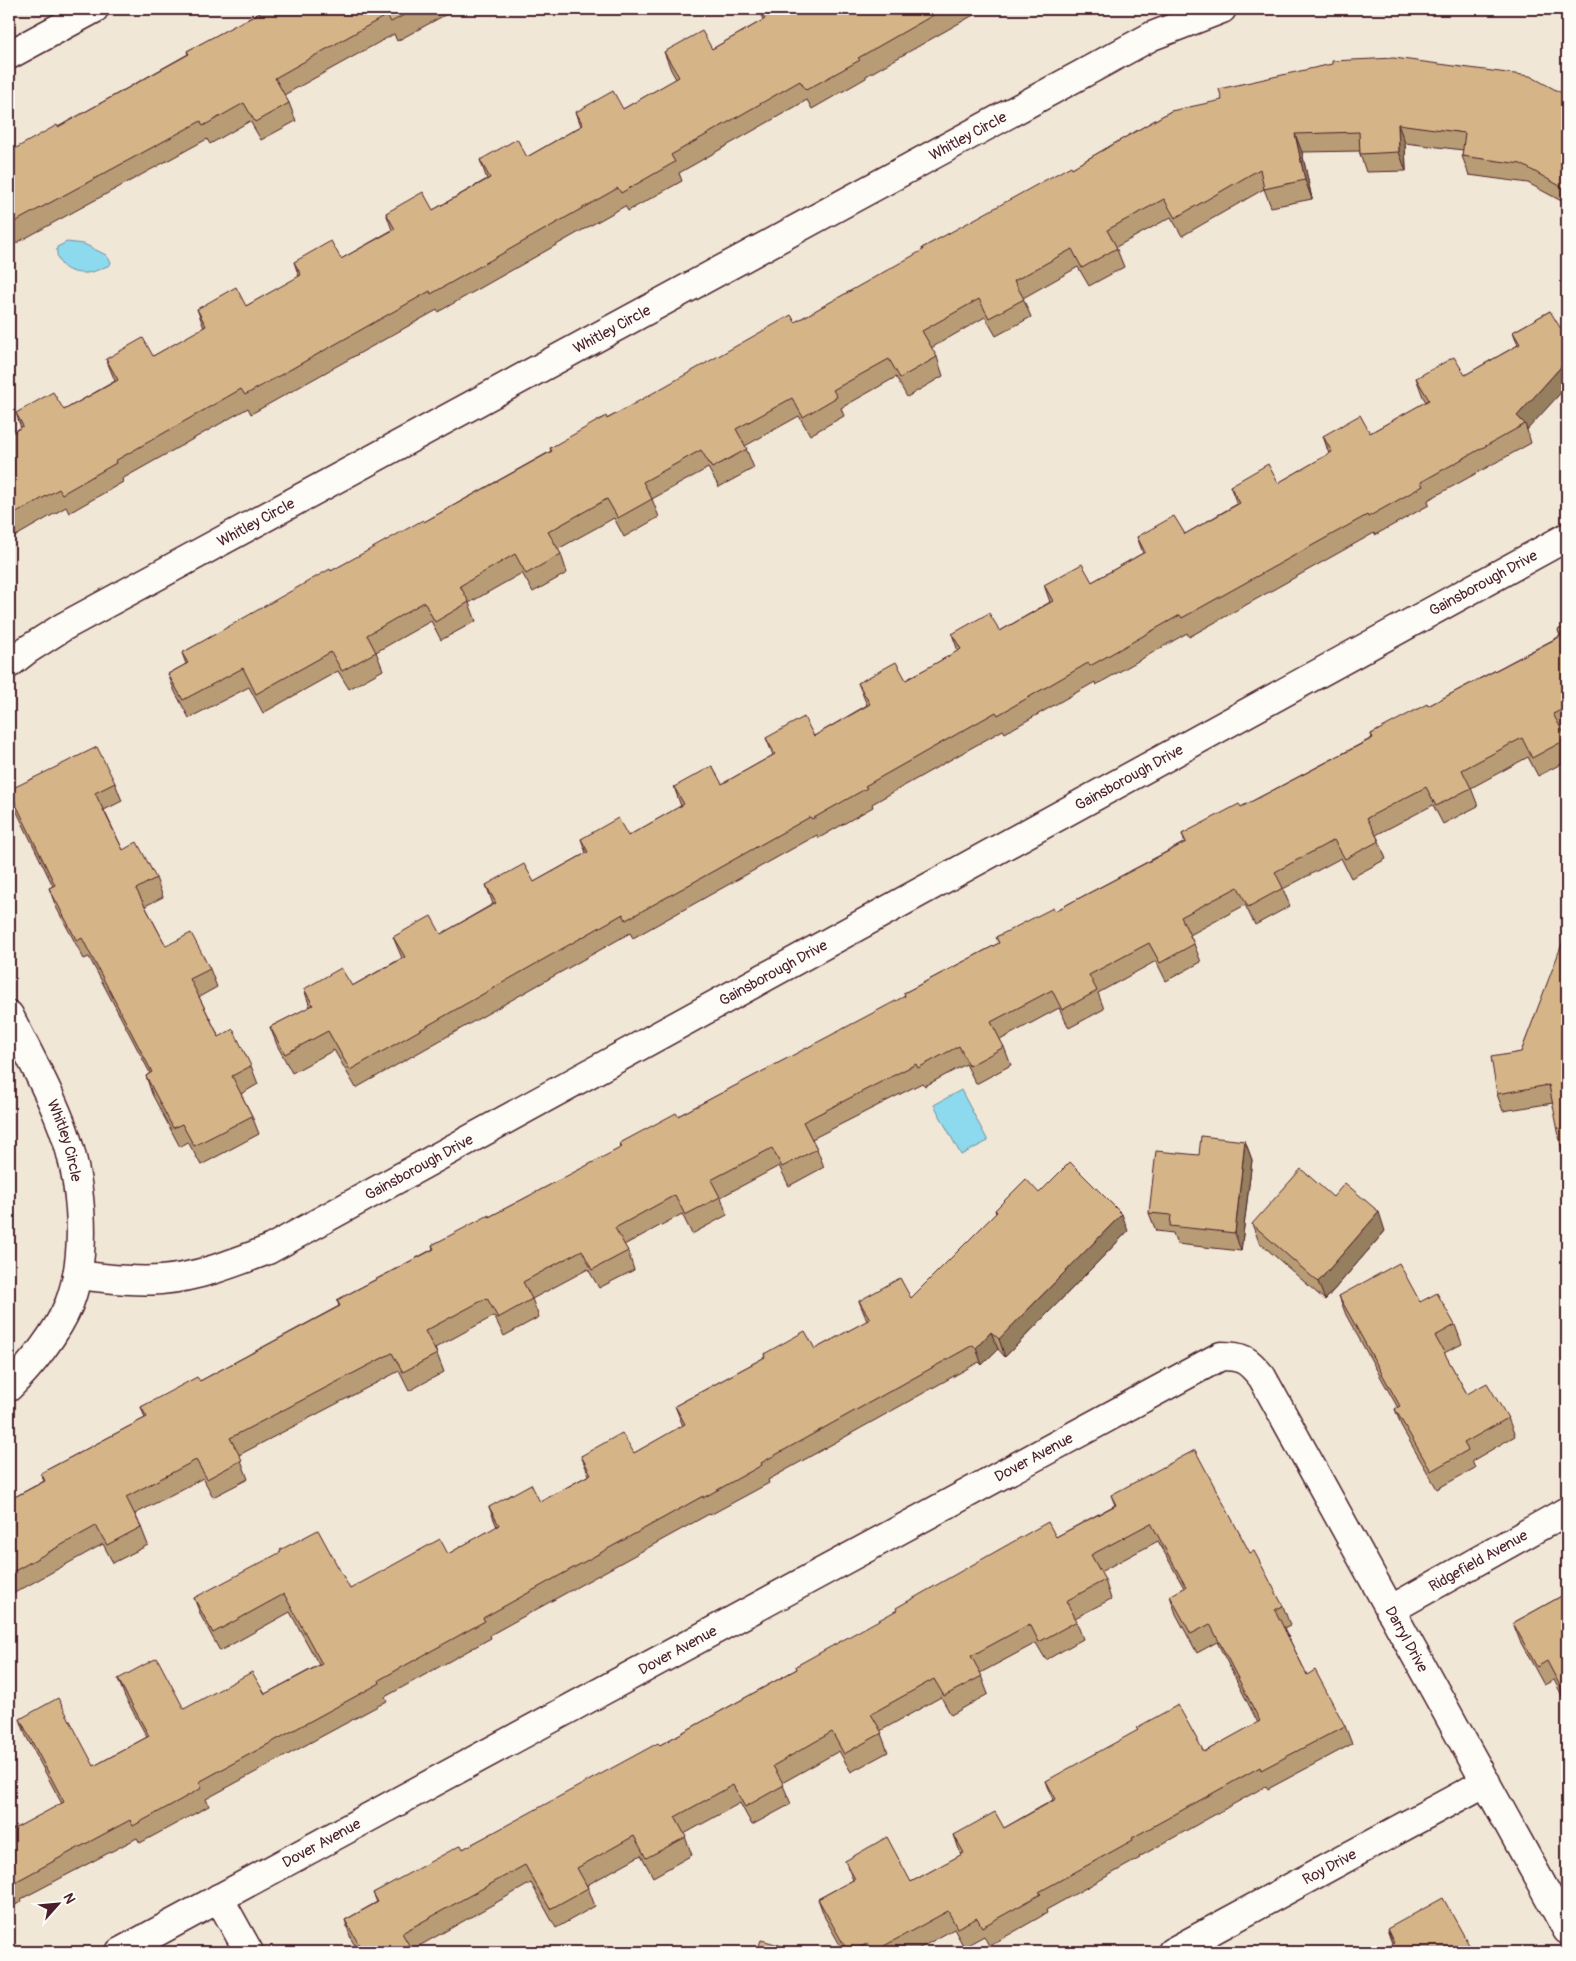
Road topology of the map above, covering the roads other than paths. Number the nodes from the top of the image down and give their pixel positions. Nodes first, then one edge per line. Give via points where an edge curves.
1 (94, 9) edge
2 (1222, 9) edge
3 (9, 55) edge
4 (1567, 537) edge
5 (9, 664) edge
6 (9, 1015) edge
7 (77, 1275) junction
8 (1238, 1356) joint
9 (9, 1387) edge
10 (1567, 1511) edge
11 (1390, 1610) junction
12 (1486, 1782) junction
13 (219, 1898) junction
14 (1567, 1930) edge
15 (120, 1952) edge
16 (249, 1952) edge
17 (1172, 1952) edge

1 - 3 street
2 - 5 street, Whitley Circle via 1135,45 63,627
4 - 7 street, Gainsborough Drive via 268,1250 231,1264 162,1280 126,1281
6 - 7 street, Whitley Circle via 59,1118 72,1154 79,1192
7 - 9 street via 68,1305 55,1331
8 - 11 street, Darryl Drive via 1251,1364 1262,1377
8 - 13 street, Dover Avenue via 1221,1356 1203,1365
10 - 11 street, Ridgefield Avenue
11 - 12 street, Darryl Drive
12 - 14 street, Darryl Drive
12 - 17 street, Roy Drive
13 - 15 street, Dover Avenue
13 - 16 street

